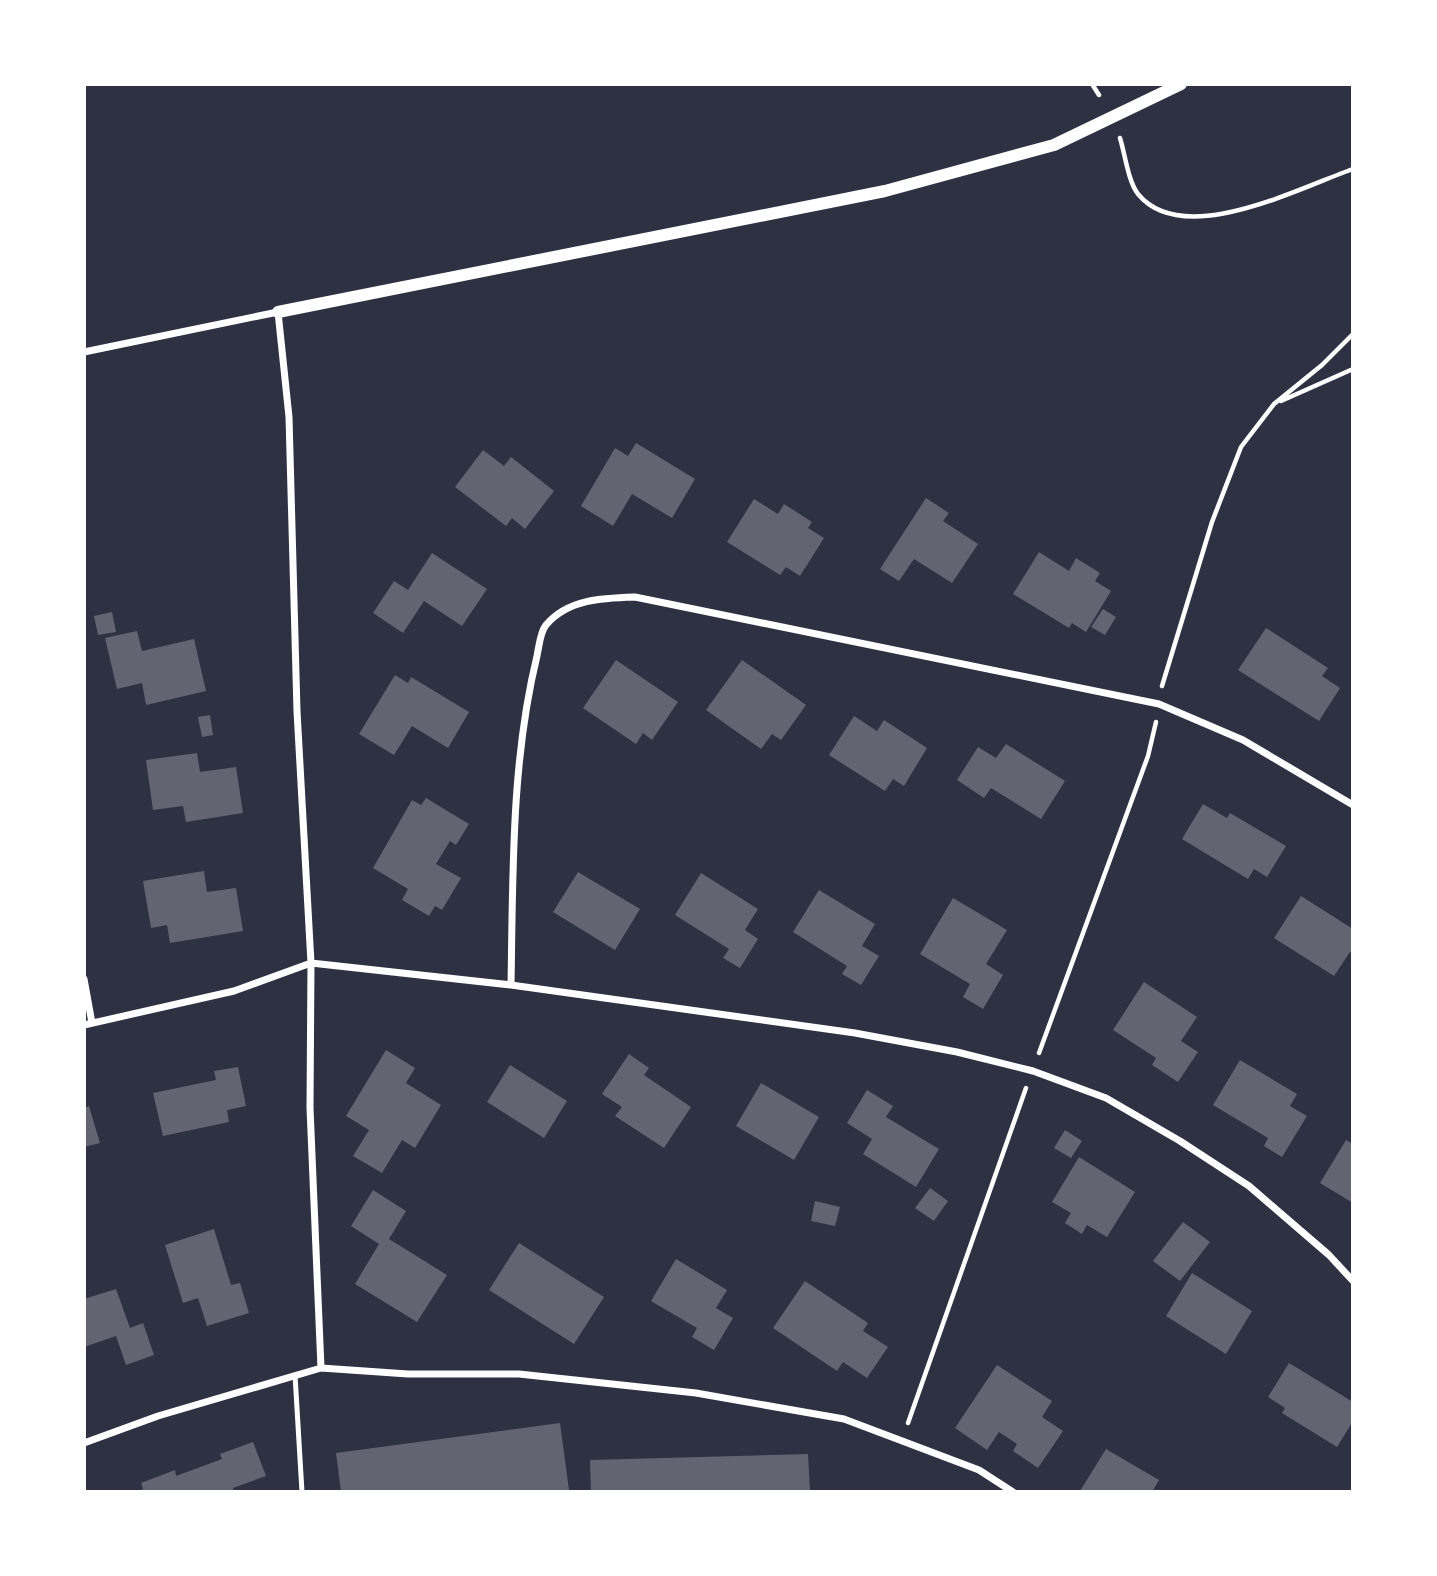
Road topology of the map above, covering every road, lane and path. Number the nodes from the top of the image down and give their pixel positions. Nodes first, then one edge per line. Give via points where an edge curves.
1 (1092, 84) edge
2 (1181, 84) edge
3 (1099, 95) dead end
4 (1119, 138) dead end
5 (1353, 169) edge
6 (278, 312) junction
7 (1353, 334) edge
8 (84, 352) edge
9 (1353, 369) edge
10 (1274, 404) junction
11 (1159, 704) junction
12 (1353, 805) edge
13 (311, 963) junction
14 (84, 979) edge
15 (511, 985) junction
16 (88, 1024) edge
17 (1353, 1281) edge
18 (320, 1368) junction
19 (295, 1375) junction
20 (84, 1443) edge
21 (302, 1492) edge
22 (1013, 1492) edge

1 - 3 path
2 - 6 street via 1054,145 885,191
4 - 5 path via 1137,192 1161,214 1172,217 1212,217
6 - 8 street
6 - 13 street via 289,416 297,711
7 - 10 path
9 - 10 path
10 - 11 path via 1251,431 1233,464 1166,666
11 - 12 street via 1243,740
11 - 15 street via 635,597 603,598 572,606 544,626 530,684 513,844
13 - 15 street
13 - 16 street via 234,991
13 - 18 street via 310,1108
14 - 16 street
15 - 17 street via 855,1033 1032,1071 1106,1098 1192,1148 1249,1186
18 - 19 street
18 - 22 street via 519,1374 696,1393 844,1419 979,1471
19 - 20 street
19 - 21 lane

